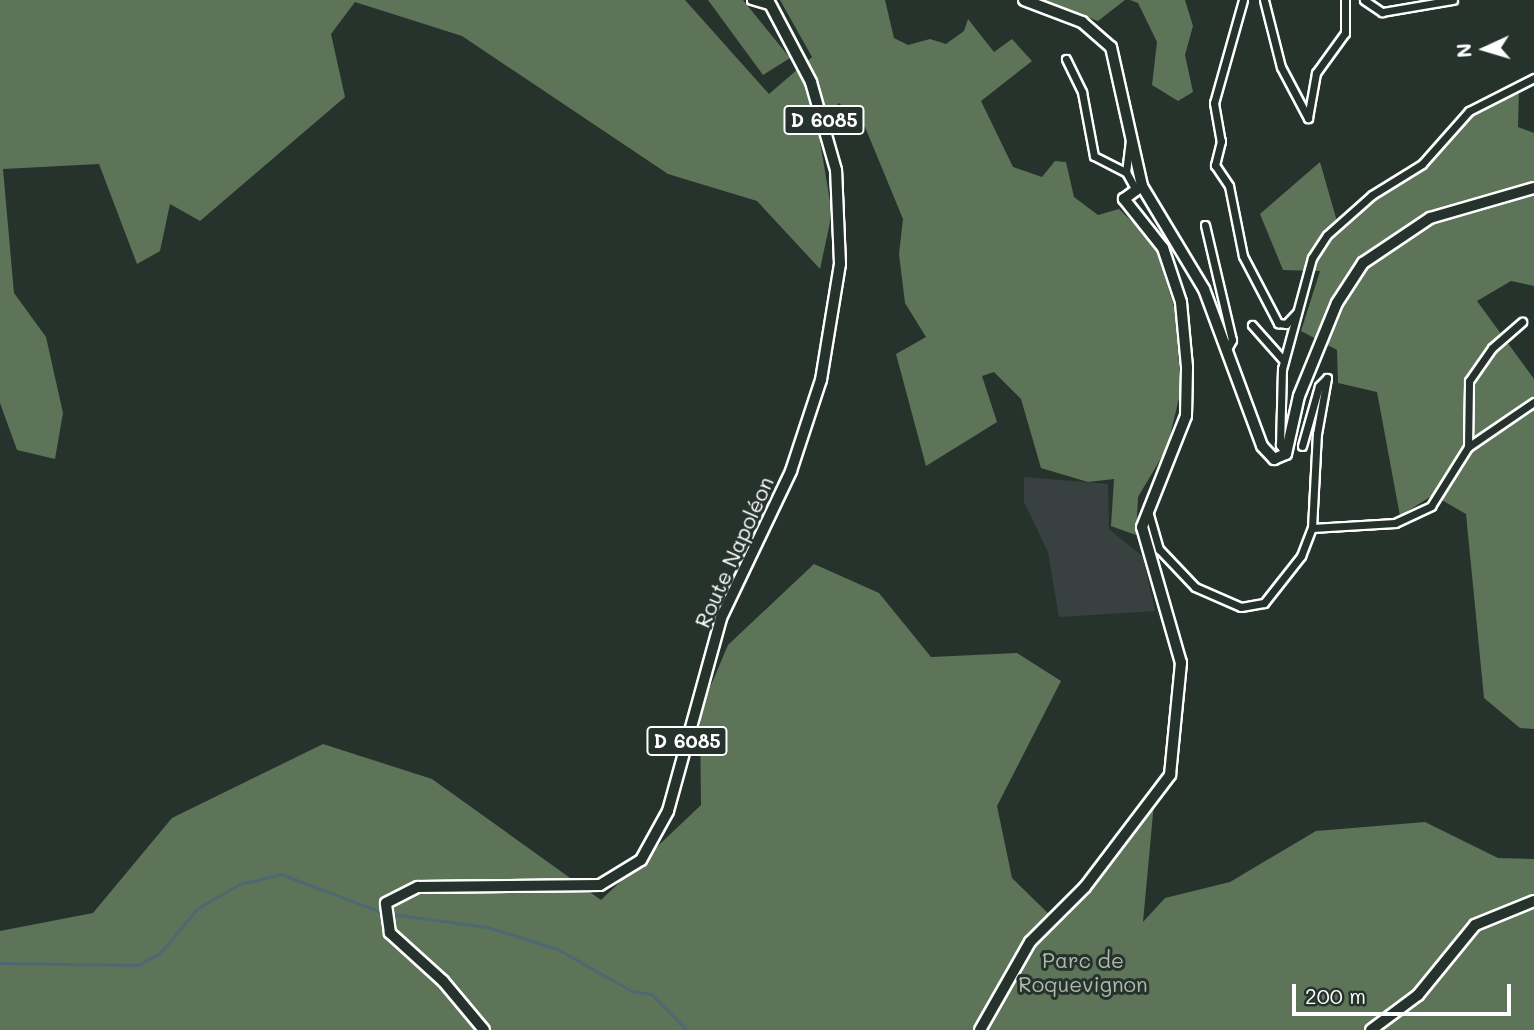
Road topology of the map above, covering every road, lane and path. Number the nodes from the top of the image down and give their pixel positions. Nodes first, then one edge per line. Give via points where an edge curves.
1 (751, 0) edge
2 (1024, 0) edge
3 (1243, 0) edge
4 (1264, 0) edge
5 (1345, 0) edge
6 (1364, 0) edge
7 (1452, 0) edge
8 (770, 3) edge
9 (1066, 59) dead end
10 (1534, 78) edge
11 (1132, 136) junction
12 (1126, 172) junction
13 (1138, 187) junction
14 (1534, 188) edge
15 (1205, 225) dead end
16 (1298, 312) junction
17 (1522, 323) dead end
18 (1252, 325) dead end
19 (1227, 349) junction
20 (1284, 361) junction
21 (1534, 402) edge
22 (1302, 446) dead end
23 (1468, 447) junction
24 (1286, 454) junction
25 (1145, 508) junction
26 (1312, 528) junction
27 (1534, 901) edge
28 (484, 1030) edge
29 (980, 1030) edge
30 (1371, 1030) edge

1 - 8 street
2 - 11 main road via 1083,22 1111,47
3 - 16 street via 1214,103 1221,141 1215,165 1229,187 1243,256 1278,323 1286,324
4 - 5 street via 1281,67 1301,117 1308,118 1316,73 1346,33
6 - 7 street via 1382,12
8 - 28 main road, Route Napoléon / D 6085 via 811,82 836,170 840,264 821,380 791,471 721,618 668,811 641,860 600,885 418,887 386,903 390,933 443,981
9 - 12 street via 1082,92 1094,156
10 - 16 street via 1469,111 1422,164 1372,195 1327,235 1312,258
11 - 12 street
11 - 13 main road
12 - 13 street
13 - 19 main road via 1204,289
13 - 25 main road via 1125,194 1126,205 1158,238 1181,302 1188,389 1179,440
14 - 24 main road via 1430,218 1363,263 1337,303 1312,363
15 - 19 street via 1232,340
16 - 20 street
17 - 23 street via 1482,359 1469,382
18 - 20 street
19 - 24 main road via 1267,455
20 - 24 street via 1280,445
21 - 23 street
22 - 26 street via 1319,386 1327,378 1317,434
23 - 26 street via 1431,506 1395,523
25 - 26 street via 1159,549 1175,569 1195,587 1241,607 1270,598
25 - 29 main road via 1144,541 1181,663 1170,775 1086,887 1030,942
27 - 30 main road via 1475,926 1418,996

